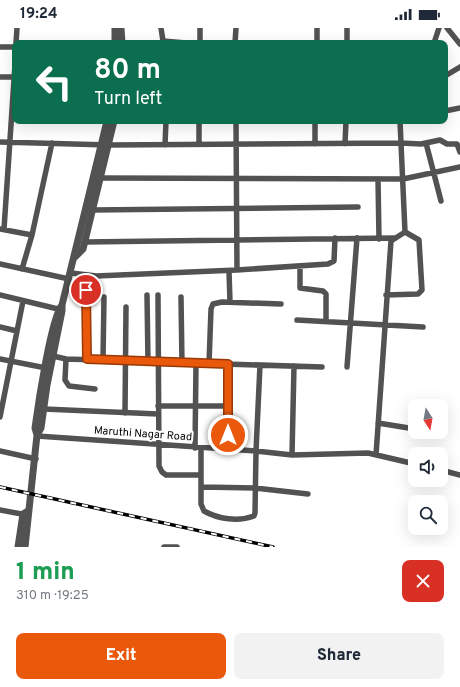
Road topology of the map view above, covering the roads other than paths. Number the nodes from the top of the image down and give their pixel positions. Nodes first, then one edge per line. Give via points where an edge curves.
1 (16, 28) edge
2 (115, 28) edge
3 (121, 28) edge
4 (161, 28) edge
5 (200, 28) edge
6 (236, 28) edge
7 (318, 28) edge
8 (348, 28) edge
9 (439, 28) edge
10 (447, 28) edge
11 (16, 40) edge
12 (115, 40) edge
13 (122, 40) edge
14 (161, 40) edge
15 (200, 40) edge
16 (235, 40) edge
17 (317, 40) edge
18 (347, 40) edge
19 (435, 40) edge
20 (460, 44) edge
21 (0, 47) edge
22 (12, 47) edge
23 (460, 68) edge
24 (448, 74) edge
25 (0, 77) edge
26 (12, 77) edge
27 (460, 108) edge
28 (448, 110) edge
29 (13, 124) edge
30 (106, 124) edge
31 (113, 124) edge
32 (166, 124) edge
33 (199, 124) edge
34 (236, 124) edge
35 (315, 124) edge
36 (346, 124) edge
37 (400, 124) edge
38 (0, 142) edge
39 (11, 142) junction
40 (52, 143) junction
41 (237, 143) junction
42 (401, 143) junction
43 (426, 143) junction
44 (100, 144) junction
45 (165, 144) junction
46 (199, 144) junction
47 (315, 144) junction
48 (345, 144) junction
49 (109, 145) junction
50 (460, 152) edge
51 (460, 167) edge
52 (434, 174) junction
53 (100, 178) junction
54 (238, 178) junction
55 (378, 178) junction
56 (403, 179) junction
57 (441, 201) dead end
58 (358, 207) dead end
59 (238, 208) junction
60 (92, 210) junction
61 (2, 229) edge
62 (405, 232) junction
63 (32, 235) junction
64 (335, 238) junction
65 (357, 238) junction
66 (379, 238) junction
67 (394, 238) junction
68 (237, 239) junction
69 (84, 242) junction
70 (74, 258) junction
71 (0, 264) edge
72 (300, 266) junction
73 (22, 269) junction
74 (229, 270) junction
75 (237, 270) junction
76 (70, 276) junction
77 (86, 276) junction
78 (0, 295) edge
79 (147, 295) dead end
80 (158, 295) dead end
81 (386, 295) junction
82 (180, 296) dead end
83 (104, 297) dead end
84 (23, 301) junction
85 (230, 302) junction
86 (281, 304) dead end
87 (60, 307) junction
88 (126, 307) dead end
89 (296, 320) dead end
90 (326, 321) junction
91 (351, 323) junction
92 (384, 326) junction
93 (0, 327) edge
94 (424, 327) dead end
95 (17, 331) junction
96 (53, 356) junction
97 (0, 359) edge
98 (66, 359) junction
99 (87, 359) junction
100 (104, 360) junction
101 (12, 361) junction
102 (125, 361) junction
103 (148, 362) junction
104 (158, 363) junction
105 (182, 364) junction
106 (196, 364) junction
107 (209, 364) junction
108 (228, 364) junction
109 (260, 365) junction
110 (294, 366) junction
111 (322, 367) dead end
112 (346, 367) dead end
113 (46, 368) junction
114 (95, 389) dead end
115 (158, 406) junction
116 (228, 406) junction
117 (195, 407) junction
118 (44, 409) junction
119 (125, 413) junction
120 (158, 414) junction
121 (0, 417) edge
122 (378, 423) junction
123 (408, 428) edge
124 (37, 435) junction
125 (158, 446) junction
126 (198, 448) junction
127 (228, 449) junction
128 (0, 451) edge
129 (256, 451) junction
130 (292, 455) junction
131 (376, 455) junction
132 (36, 459) junction
133 (408, 462) edge
134 (448, 472) edge
135 (201, 475) junction
136 (460, 475) edge
137 (201, 487) junction
138 (256, 488) junction
139 (308, 494) dead end
140 (0, 510) edge
141 (27, 513) junction
142 (24, 547) edge
143 (164, 547) edge
144 (177, 547) edge

1 - 11 street
2 - 12 street
3 - 13 street
4 - 14 street
5 - 15 street
6 - 16 street
7 - 17 street
8 - 18 street
9 - 19 street
10 - 20 street
21 - 22 street
23 - 24 street
25 - 26 street
27 - 28 street
29 - 39 street
30 - 44 street
31 - 49 street
32 - 45 street
33 - 46 street
34 - 41 street
35 - 47 street
36 - 48 street
37 - 42 street
38 - 39 street
39 - 40 street
39 - 61 street
40 - 44 street
40 - 63 street
41 - 46 street
41 - 47 street
41 - 54 street
42 - 43 street
42 - 48 street
42 - 56 street
43 - 50 street via 440,140 447,144 457,144
43 - 52 street
44 - 49 street
44 - 70 street
45 - 46 street
45 - 49 street
47 - 48 street
49 - 53 street
51 - 52 street
52 - 56 street
52 - 57 street
53 - 54 street
53 - 60 street
54 - 55 street
54 - 59 street
55 - 56 street
55 - 66 street
56 - 62 street
58 - 59 street
59 - 60 street
59 - 68 street
60 - 69 street
61 - 63 street
62 - 67 street
62 - 81 street via 419,240 422,290 418,294
63 - 73 street
64 - 65 street
64 - 68 street
64 - 72 street via 334,261 328,264
65 - 66 street
65 - 91 street
66 - 67 street
67 - 81 street via 391,241
68 - 69 street
68 - 75 street
69 - 70 street via 83,249
70 - 76 street
71 - 73 street
72 - 75 street
72 - 90 street via 300,288 323,291 326,294
73 - 76 street
74 - 75 street
74 - 77 street
74 - 85 street
76 - 77 street
76 - 87 street
77 - 99 street
78 - 84 street
79 - 103 street
80 - 104 street
81 - 92 street
82 - 105 street
83 - 100 street
84 - 87 street
84 - 95 street
85 - 86 street
85 - 107 street via 215,303 211,306
87 - 96 street via 62,312
87 - 113 street
88 - 102 street
89 - 90 street
90 - 91 street
91 - 92 street
91 - 112 street
92 - 94 street
92 - 122 street
93 - 95 street
95 - 101 street
96 - 98 street
96 - 118 street
97 - 101 street
98 - 99 street
98 - 114 street via 65,380 69,386
99 - 100 street
100 - 102 street
101 - 113 street
101 - 121 street
102 - 103 street
102 - 119 street
103 - 104 street
104 - 105 street
104 - 115 street
105 - 106 street
106 - 107 street
106 - 117 street
107 - 108 street
108 - 109 street
108 - 116 street
109 - 110 street
109 - 129 street
110 - 111 street
110 - 130 street
113 - 124 street via 35,428
115 - 117 street
115 - 120 street
116 - 117 street
116 - 127 street
117 - 126 street
118 - 119 street
118 - 124 street via 41,428
119 - 120 street
120 - 125 street
122 - 123 street
122 - 131 street
124 - 125 street, Maruthi Nagar Road
124 - 132 street
125 - 126 street, Maruthi Nagar Road
125 - 135 street via 159,466 164,474
126 - 127 street, Maruthi Nagar Road
126 - 135 street
127 - 129 street, Maruthi Nagar Road
128 - 132 street
129 - 130 street, Maruthi Nagar Road
129 - 138 street
130 - 131 street, Maruthi Nagar Road
131 - 133 street, Maruthi Nagar Road
132 - 141 street
134 - 136 street
135 - 137 street
137 - 138 street
137 - 138 street via 201,504 204,510 218,517 236,519 254,516
138 - 139 street
140 - 141 street
141 - 142 street
143 - 144 street

